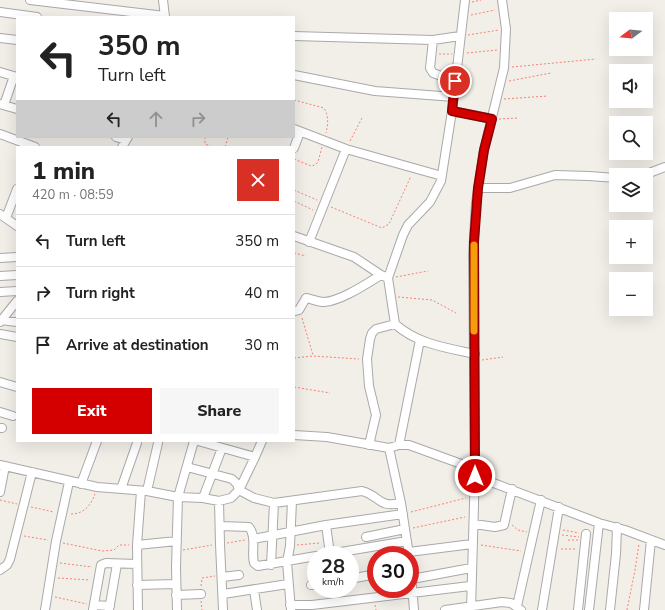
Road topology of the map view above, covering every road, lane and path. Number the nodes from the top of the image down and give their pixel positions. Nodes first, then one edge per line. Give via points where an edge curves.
1 (30, 0) edge
2 (163, 0) edge
3 (464, 0) edge
4 (502, 4) edge
5 (0, 12) edge
6 (30, 16) edge
7 (165, 16) edge
8 (463, 17) junction
9 (506, 29) junction
10 (295, 36) edge
11 (460, 36) junction
12 (0, 38) edge
13 (16, 40) edge
14 (433, 40) junction
15 (506, 49) junction
16 (430, 54) junction
17 (458, 54) junction
18 (596, 59) dead end
19 (504, 68) junction
20 (0, 72) edge
21 (551, 73) dead end
22 (295, 75) edge
23 (16, 76) edge
24 (455, 81) junction
25 (501, 83) junction
26 (548, 96) dead end
27 (454, 97) junction
28 (295, 100) edge
29 (497, 100) junction
30 (2, 104) edge
31 (16, 109) edge
32 (452, 111) junction
33 (362, 118) dead end
34 (518, 118) dead end
35 (492, 119) junction
36 (297, 130) edge
37 (0, 134) edge
38 (204, 138) edge
39 (323, 140) junction
40 (31, 146) edge
41 (209, 146) edge
42 (294, 146) edge
43 (346, 149) junction
44 (295, 159) edge
45 (665, 167) edge
46 (415, 168) junction
47 (653, 172) edge
48 (442, 176) junction
49 (609, 177) edge
50 (478, 188) junction
51 (295, 190) edge
52 (16, 191) edge
53 (295, 201) edge
54 (324, 204) junction
55 (320, 213) junction
56 (3, 216) edge
57 (16, 225) edge
58 (295, 236) edge
59 (309, 242) junction
60 (295, 253) edge
61 (306, 256) dead end
62 (16, 257) edge
63 (0, 258) edge
64 (428, 271) dead end
65 (16, 275) edge
66 (0, 276) edge
67 (384, 276) junction
68 (0, 292) edge
69 (16, 292) edge
70 (390, 296) junction
71 (16, 302) edge
72 (297, 310) edge
73 (456, 314) dead end
74 (0, 320) edge
75 (16, 322) edge
76 (395, 324) junction
77 (0, 334) edge
78 (16, 338) edge
79 (420, 340) junction
80 (313, 356) junction
81 (475, 357) junction
82 (295, 358) edge
83 (504, 358) dead end
84 (367, 359) junction
85 (0, 382) edge
86 (16, 387) edge
87 (295, 387) edge
88 (330, 393) dead end
89 (0, 412) edge
90 (13, 416) dead end
91 (295, 435) edge
92 (97, 442) edge
93 (158, 442) dead end
94 (194, 442) edge
95 (201, 442) edge
96 (262, 442) edge
97 (137, 443) dead end
98 (369, 445) junction
99 (399, 445) junction
100 (222, 448) junction
101 (389, 448) junction
102 (255, 457) junction
103 (3, 465) edge
104 (188, 467) junction
105 (32, 472) junction
106 (213, 473) junction
107 (475, 473) junction
108 (69, 482) junction
109 (81, 484) junction
110 (121, 489) junction
111 (512, 489) junction
112 (239, 490) junction
113 (144, 491) junction
114 (0, 492) edge
115 (474, 496) junction
116 (178, 497) junction
117 (204, 498) junction
118 (0, 500) edge
119 (541, 500) junction
120 (219, 501) junction
121 (292, 501) junction
122 (92, 502) dead end
123 (274, 503) junction
124 (401, 503) junction
125 (23, 505) junction
126 (559, 507) junction
127 (62, 514) junction
128 (403, 514) junction
129 (475, 515) junction
130 (506, 520) junction
131 (599, 523) junction
132 (474, 524) junction
133 (326, 525) junction
134 (220, 526) junction
135 (617, 528) junction
136 (405, 529) junction
137 (555, 532) junction
138 (291, 533) junction
139 (533, 533) junction
140 (16, 535) junction
141 (273, 536) junction
142 (640, 536) junction
143 (366, 537) dead end
144 (585, 537) junction
145 (253, 539) junction
146 (568, 540) dead end
147 (651, 540) junction
148 (56, 541) junction
149 (177, 541) junction
150 (407, 541) junction
151 (328, 542) junction
152 (220, 544) junction
153 (472, 544) junction
154 (138, 545) junction
155 (665, 545) edge
156 (290, 546) junction
157 (327, 546) edge
158 (408, 546) edge
159 (359, 549) edge
160 (177, 552) junction
161 (419, 552) edge
162 (307, 558) edge
163 (287, 562) junction
164 (53, 563) junction
165 (117, 564) junction
166 (137, 564) junction
167 (271, 565) junction
168 (100, 568) junction
169 (471, 568) junction
170 (0, 570) edge
171 (239, 575) dead end
172 (222, 577) junction
173 (51, 578) junction
174 (419, 578) edge
175 (98, 580) junction
176 (176, 584) junction
177 (288, 584) junction
178 (137, 585) junction
179 (470, 586) junction
180 (254, 590) junction
181 (419, 592) edge
182 (201, 594) joint
183 (223, 594) junction
184 (48, 595) junction
185 (176, 595) junction
186 (371, 598) edge
187 (413, 598) edge
188 (290, 607) edge
189 (93, 608) edge
190 (109, 608) edge
191 (471, 608) edge
192 (519, 608) edge
193 (45, 610) edge
194 (138, 610) edge
195 (177, 610) edge
196 (223, 610) edge
197 (256, 610) edge
198 (414, 610) edge
199 (445, 610) edge
200 (542, 610) edge
201 (578, 610) edge
202 (589, 610) edge
203 (610, 610) edge
204 (627, 610) edge
205 (644, 610) edge

1 - 7 street
2 - 7 street
3 - 8 street
4 - 8 path
4 - 9 street
5 - 6 street
8 - 11 street
9 - 11 path
9 - 15 street
10 - 14 street
11 - 14 street
11 - 17 street
12 - 13 street
14 - 16 street
15 - 17 path
15 - 19 street
16 - 17 path
16 - 24 street via 430,68 433,73
17 - 24 street
18 - 19 path
19 - 25 street
20 - 23 street
21 - 25 path
22 - 27 street via 375,91
23 - 30 street
24 - 27 street
25 - 29 street
26 - 29 path
27 - 32 street
28 - 39 path via 324,108 328,115 328,123
29 - 35 street
30 - 31 street
32 - 35 street
32 - 48 street
33 - 43 path
34 - 35 path
35 - 50 street
36 - 39 street
36 - 42 street
37 - 40 street
38 - 41 path via 206,145
39 - 43 street
39 - 44 path via 315,165 311,166
43 - 46 street
43 - 54 street
45 - 47 street
46 - 48 street
46 - 54 path via 386,227 382,228
48 - 67 street via 430,202 408,226
49 - 50 street via 555,175 510,188
50 - 81 street via 473,255
51 - 54 path
52 - 56 street
53 - 55 path
54 - 55 street
55 - 59 street
56 - 57 street
58 - 59 street
59 - 67 street via 354,257
60 - 61 path
62 - 63 street
64 - 67 path
65 - 66 street
67 - 70 street
67 - 72 street via 331,300 323,302 306,298
68 - 69 street
70 - 73 path via 432,300
70 - 76 street
71 - 74 street
72 - 80 path
74 - 75 street
76 - 79 street
76 - 84 street via 376,329 372,334
77 - 78 street
79 - 81 street
79 - 99 street
80 - 82 path
80 - 84 path
81 - 83 path
81 - 107 street
84 - 98 street via 369,386 376,415
85 - 86 street
87 - 88 path
89 - 90 street
91 - 98 street via 327,437
92 - 109 street
93 - 113 street
94 - 104 street
95 - 100 street
96 - 102 street
97 - 110 street
98 - 101 street
99 - 101 street
99 - 107 street via 409,445
100 - 102 street
100 - 106 street
101 - 124 street
102 - 112 street
103 - 105 street
103 - 114 street
104 - 106 street
104 - 116 street
105 - 108 street
105 - 125 street
106 - 112 street via 232,479
106 - 117 street
107 - 111 street
107 - 115 street
108 - 109 street
108 - 127 street
109 - 110 street
110 - 113 street
111 - 119 street
111 - 130 street
112 - 120 street via 230,498
112 - 123 street via 254,498
113 - 116 street
113 - 154 street
115 - 128 path
115 - 129 street
116 - 117 street
116 - 149 street
117 - 120 street
118 - 125 path
119 - 126 street
119 - 139 street
120 - 134 street
121 - 123 street
121 - 124 street via 362,491 368,492 383,504
121 - 138 street
122 - 127 path via 86,510 77,514
123 - 141 street
124 - 128 street
125 - 127 path
125 - 140 street
126 - 131 street
126 - 137 street
127 - 148 street
128 - 133 street
128 - 136 street
129 - 132 street
129 - 136 path
130 - 132 street via 501,527
130 - 139 path via 518,530
131 - 135 street
131 - 202 street
132 - 153 street
133 - 138 street
133 - 151 street
134 - 145 street via 249,527
134 - 152 street
135 - 142 street
135 - 203 street
136 - 143 street
136 - 150 street
137 - 144 path
137 - 144 path
137 - 200 street
138 - 141 street
138 - 156 street
139 - 192 street
140 - 148 path
140 - 170 street via 7,565
141 - 145 street
141 - 167 street
142 - 147 street
142 - 204 path
144 - 146 path
144 - 201 street
145 - 152 path
145 - 167 street via 254,563 258,566
147 - 155 street
147 - 205 street
148 - 154 path via 102,551 114,550 119,545
148 - 164 street
149 - 154 street
149 - 160 street
150 - 158 street
150 - 159 street
151 - 156 path
151 - 157 street
152 - 160 path
152 - 172 street
153 - 161 street
153 - 169 street
154 - 166 street
156 - 163 street
160 - 176 street
162 - 163 street
163 - 167 street
163 - 177 street
164 - 168 path
164 - 173 street
165 - 166 street
165 - 168 street via 103,563
165 - 190 street
166 - 178 street
168 - 175 street
169 - 174 street
169 - 179 street
171 - 172 street
172 - 182 path via 202,578
172 - 183 street
173 - 175 path
173 - 184 street
175 - 189 street
176 - 178 street
176 - 185 street
177 - 180 street
177 - 188 street
178 - 194 street
179 - 181 street
179 - 191 street
180 - 183 street
180 - 197 street
182 - 185 street
183 - 196 street
184 - 189 path
184 - 193 street
185 - 195 street
186 - 188 street
187 - 198 street
189 - 190 street
191 - 192 street via 502,602 511,603
191 - 199 street

